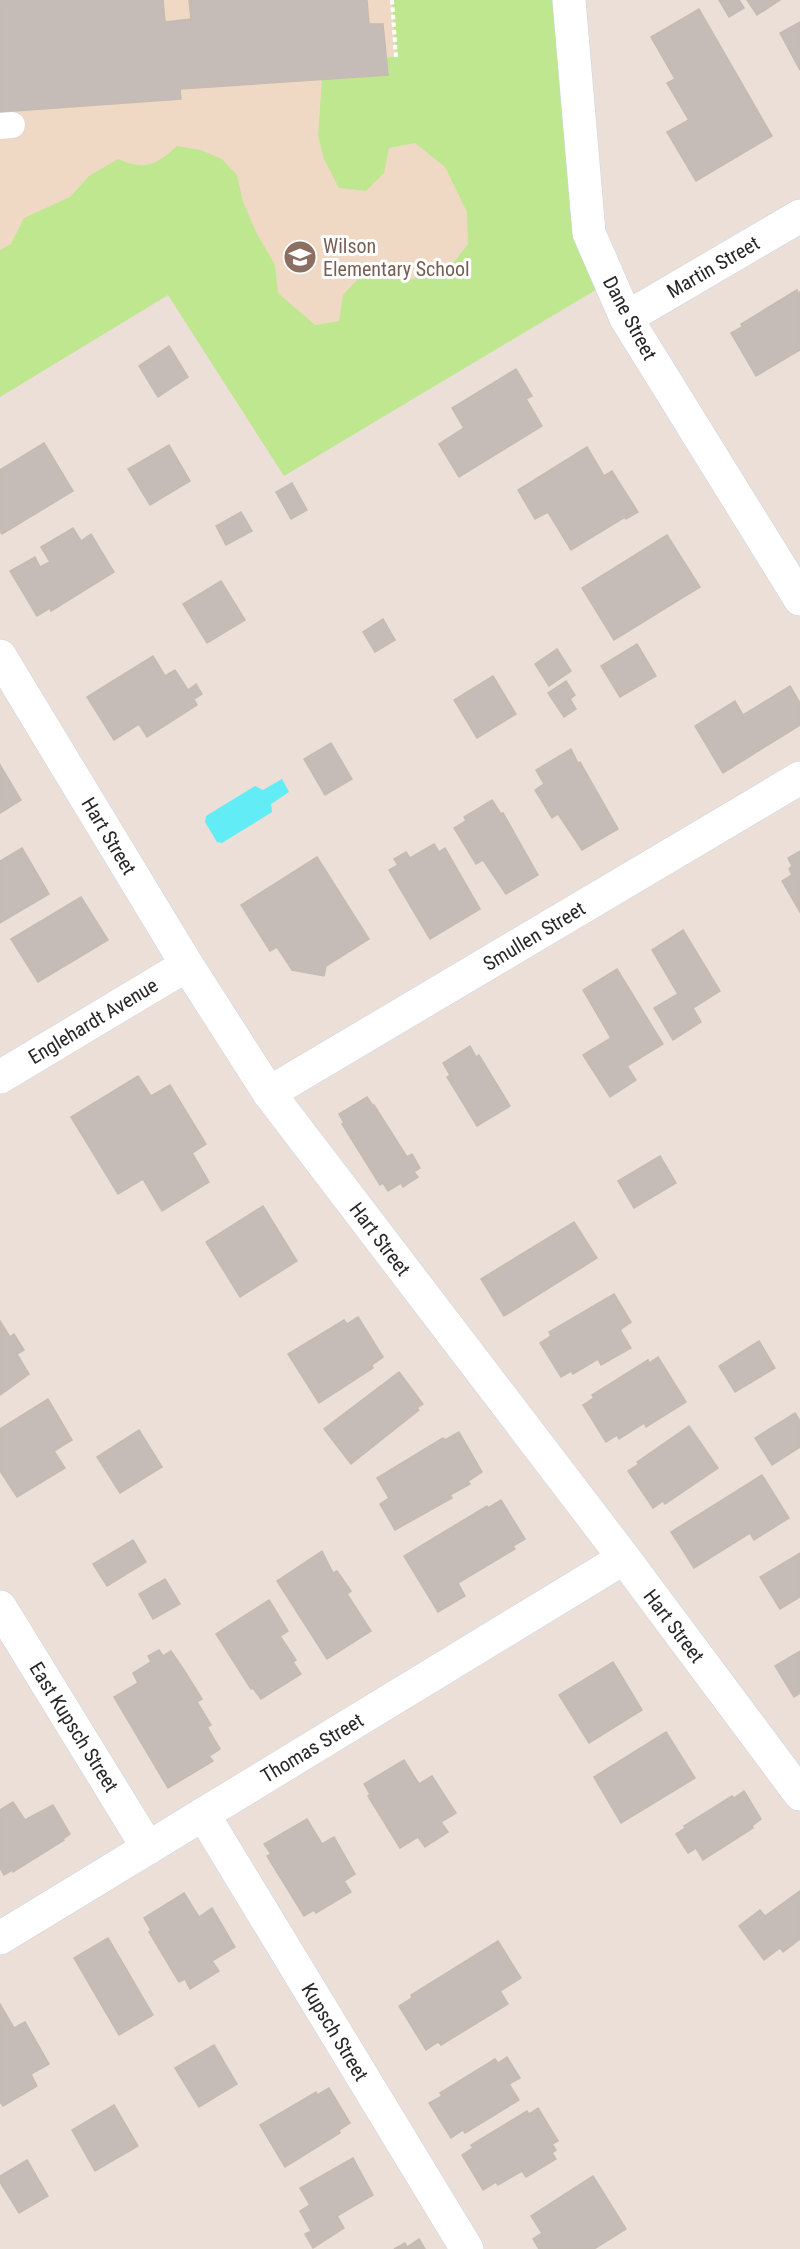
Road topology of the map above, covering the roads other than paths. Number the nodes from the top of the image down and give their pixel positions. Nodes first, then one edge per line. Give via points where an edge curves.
1 (570, 0) edge
2 (800, 216) edge
3 (626, 318) junction
4 (800, 599) edge
5 (0, 656) edge
6 (800, 778) edge
7 (187, 965) junction
8 (0, 1077) edge
9 (268, 1093) junction
10 (624, 1558) junction
11 (0, 1607) edge
12 (800, 1794) edge
13 (203, 1814) junction
14 (148, 1848) junction
15 (0, 1938) edge
16 (467, 2249) edge

1 - 3 street, Dane Street via 589,232
2 - 3 street, Martin Street
3 - 4 street, Dane Street
5 - 7 street, Hart Street
6 - 9 street, Smullen Street
7 - 8 street, Englehardt Avenue
7 - 9 street, Hart Street
9 - 10 street, Hart Street
10 - 12 street, Hart Street
10 - 13 street, Thomas Street
11 - 14 street, East Kupsch Street
13 - 14 street, Thomas Street
13 - 16 street, Kupsch Street
14 - 15 street, Thomas Street

